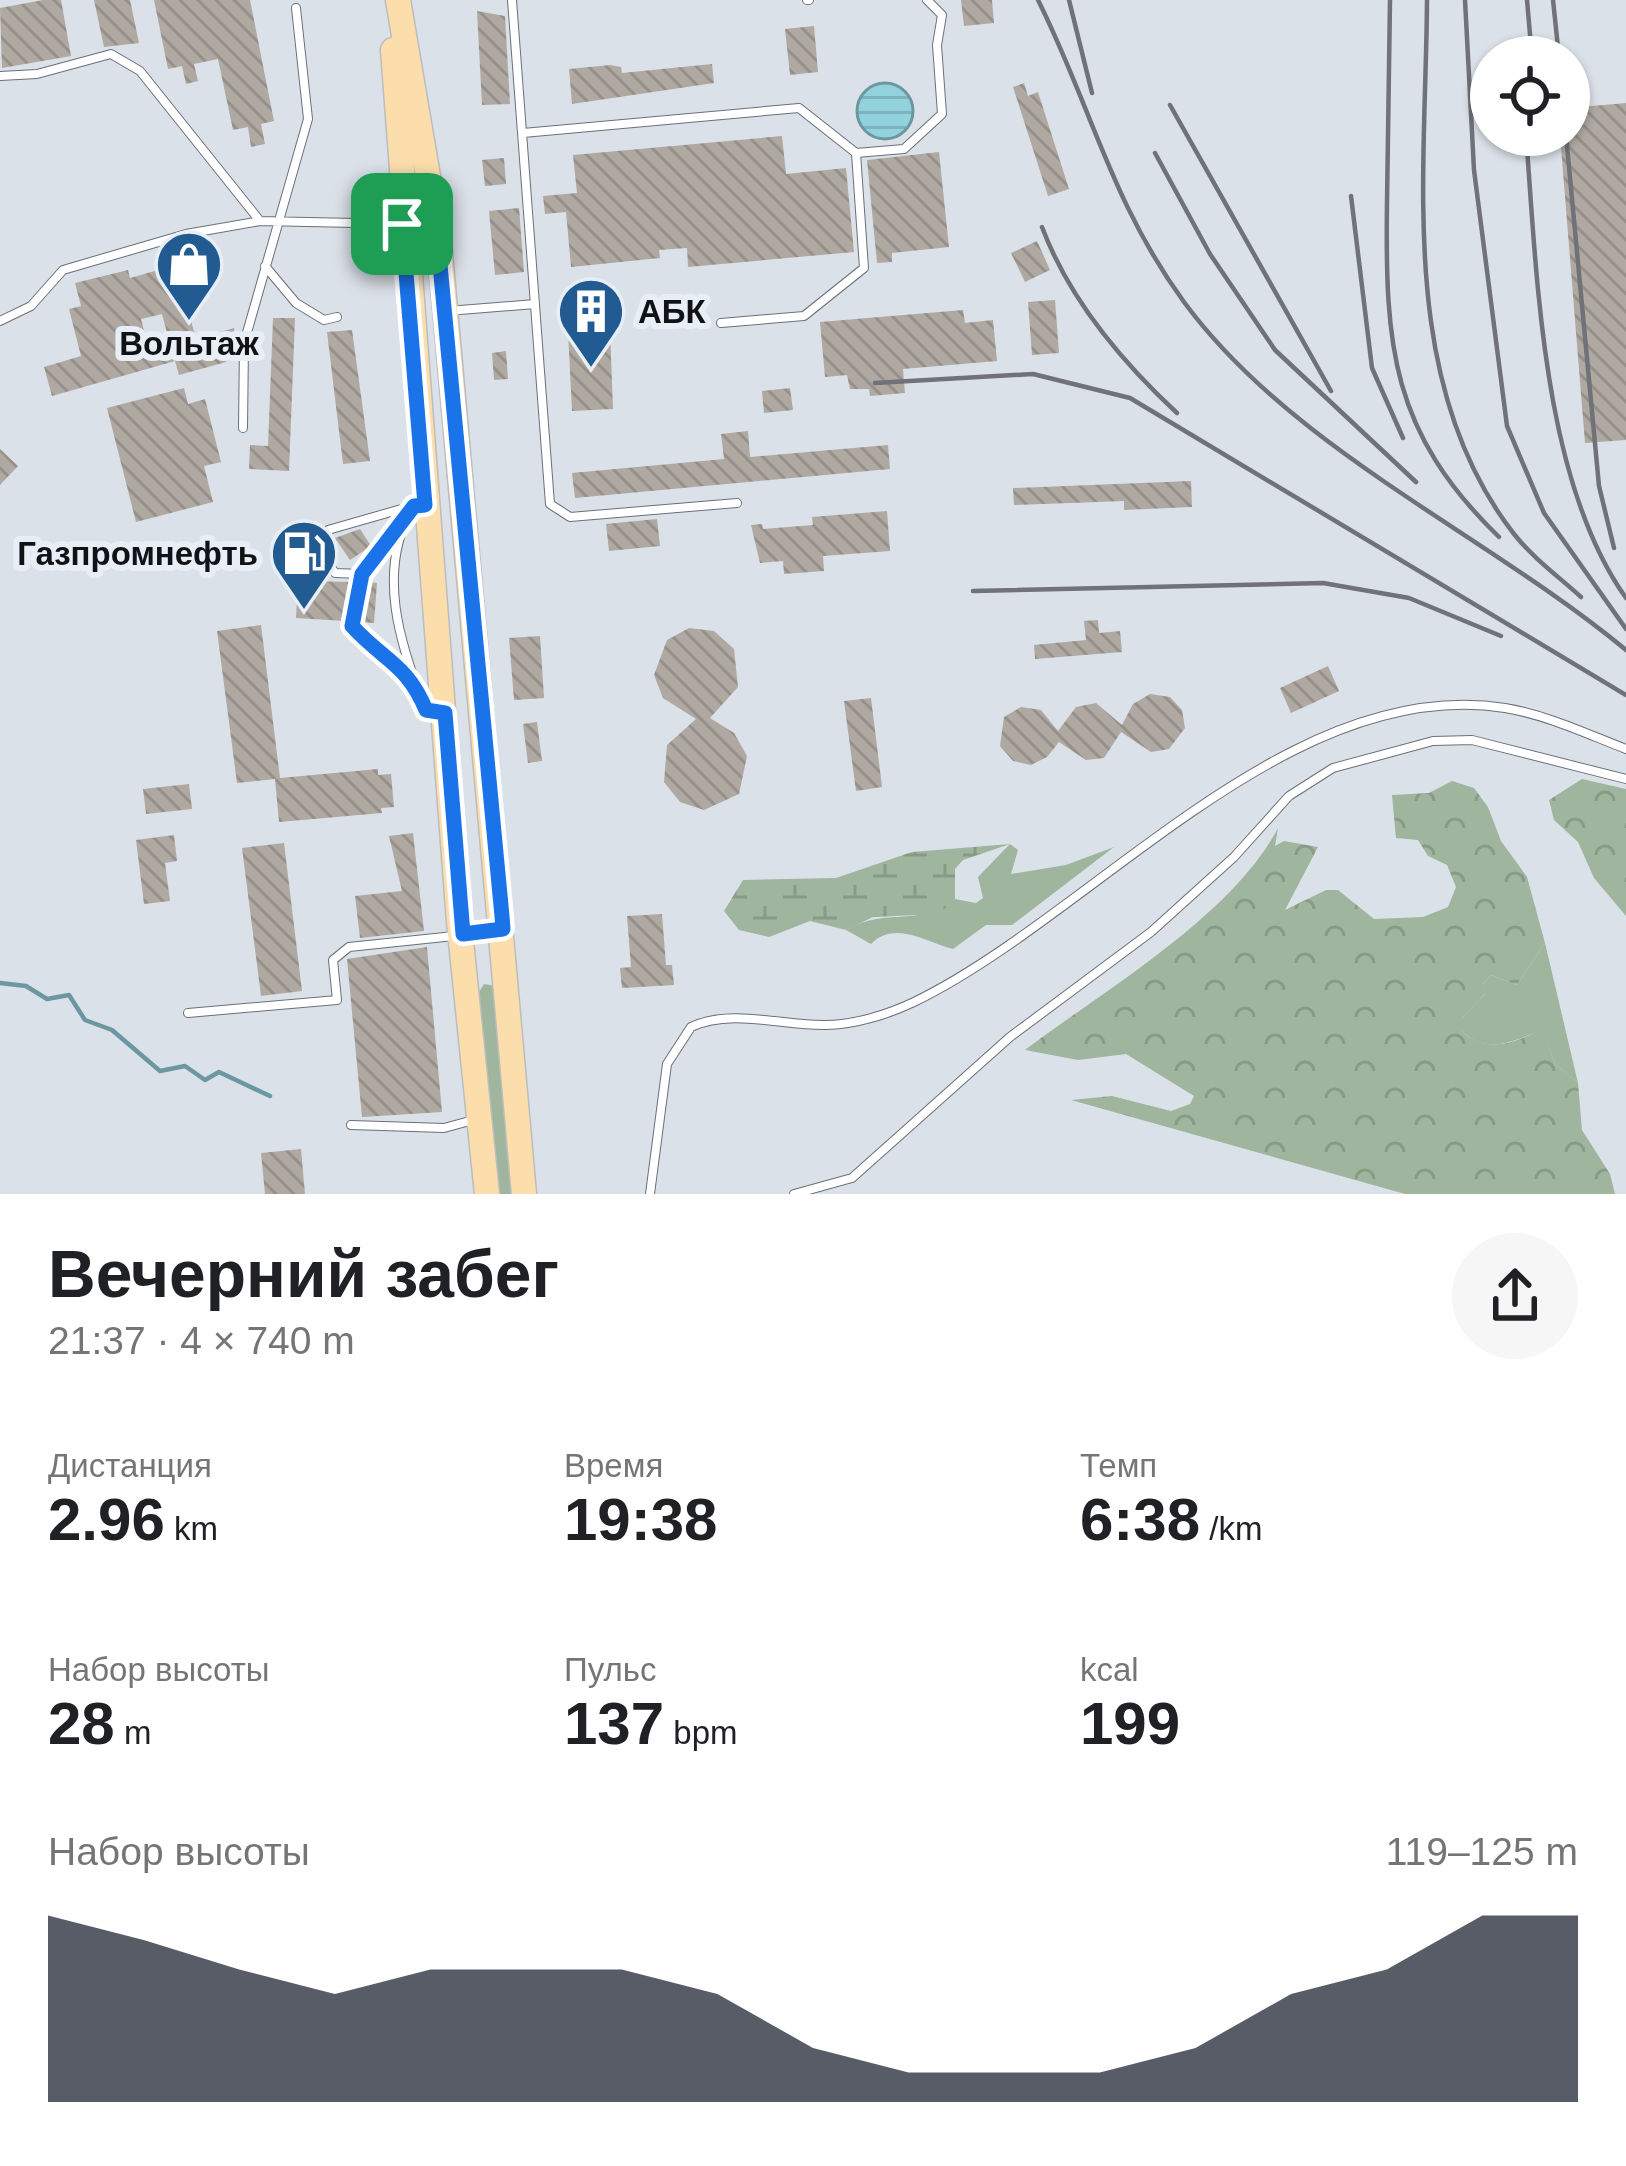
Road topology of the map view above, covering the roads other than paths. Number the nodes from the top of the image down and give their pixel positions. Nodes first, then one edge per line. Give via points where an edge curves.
1 (394, 0) edge
2 (512, 0) edge
3 (927, 0) edge
4 (296, 8) dead end
5 (0, 76) edge
6 (523, 134) junction
7 (856, 153) junction
8 (260, 221) junction
9 (275, 222) junction
10 (436, 223) junction
11 (402, 224) junction
12 (264, 265) junction
13 (535, 304) junction
14 (446, 311) junction
15 (337, 317) dead end
16 (0, 321) edge
17 (721, 323) dead end
18 (243, 428) dead end
19 (737, 503) dead end
20 (420, 505) junction
21 (400, 528) junction
22 (362, 574) junction
23 (412, 675) junction
24 (445, 713) junction
25 (1626, 749) edge
26 (1626, 779) edge
27 (503, 929) junction
28 (463, 934) junction
29 (467, 964) junction
30 (503, 964) junction
31 (188, 1013) dead end
32 (478, 1119) junction
33 (351, 1125) dead end
34 (487, 1194) edge
35 (524, 1194) edge
36 (650, 1194) edge
37 (794, 1194) edge

1 - 10 main road
1 - 11 main road
2 - 6 lane
3 - 7 lane via 942,15 942,114 904,149
4 - 9 lane via 308,118
5 - 8 lane via 111,54 140,70
6 - 7 lane via 799,108
6 - 13 lane
7 - 17 lane via 864,268 804,316
8 - 9 lane
8 - 16 lane via 63,270 32,306
9 - 11 lane
9 - 12 lane
10 - 11 lane
10 - 14 main road
11 - 20 main road
12 - 15 lane via 296,303 324,320
12 - 18 lane via 244,343
13 - 14 lane
13 - 19 lane via 550,504 570,517
14 - 27 main road
20 - 21 lane
20 - 22 lane via 328,530 320,551 335,573
20 - 24 main road
21 - 22 lane
21 - 23 lane via 394,594
22 - 23 lane via 352,626
23 - 24 lane via 426,710
24 - 28 main road
25 - 36 lane via 1490,706 1382,719 1295,749 911,1004 848,1023 731,1019 691,1028 667,1064
26 - 37 lane via 1472,740 1433,740 1333,768 1288,796 1151,932 1010,1037 852,1178
27 - 28 main road
27 - 30 main road
28 - 29 main road
28 - 31 lane via 349,947 333,960 338,1000
29 - 30 main road
29 - 32 main road
30 - 35 main road
32 - 33 lane via 444,1128
32 - 34 main road

